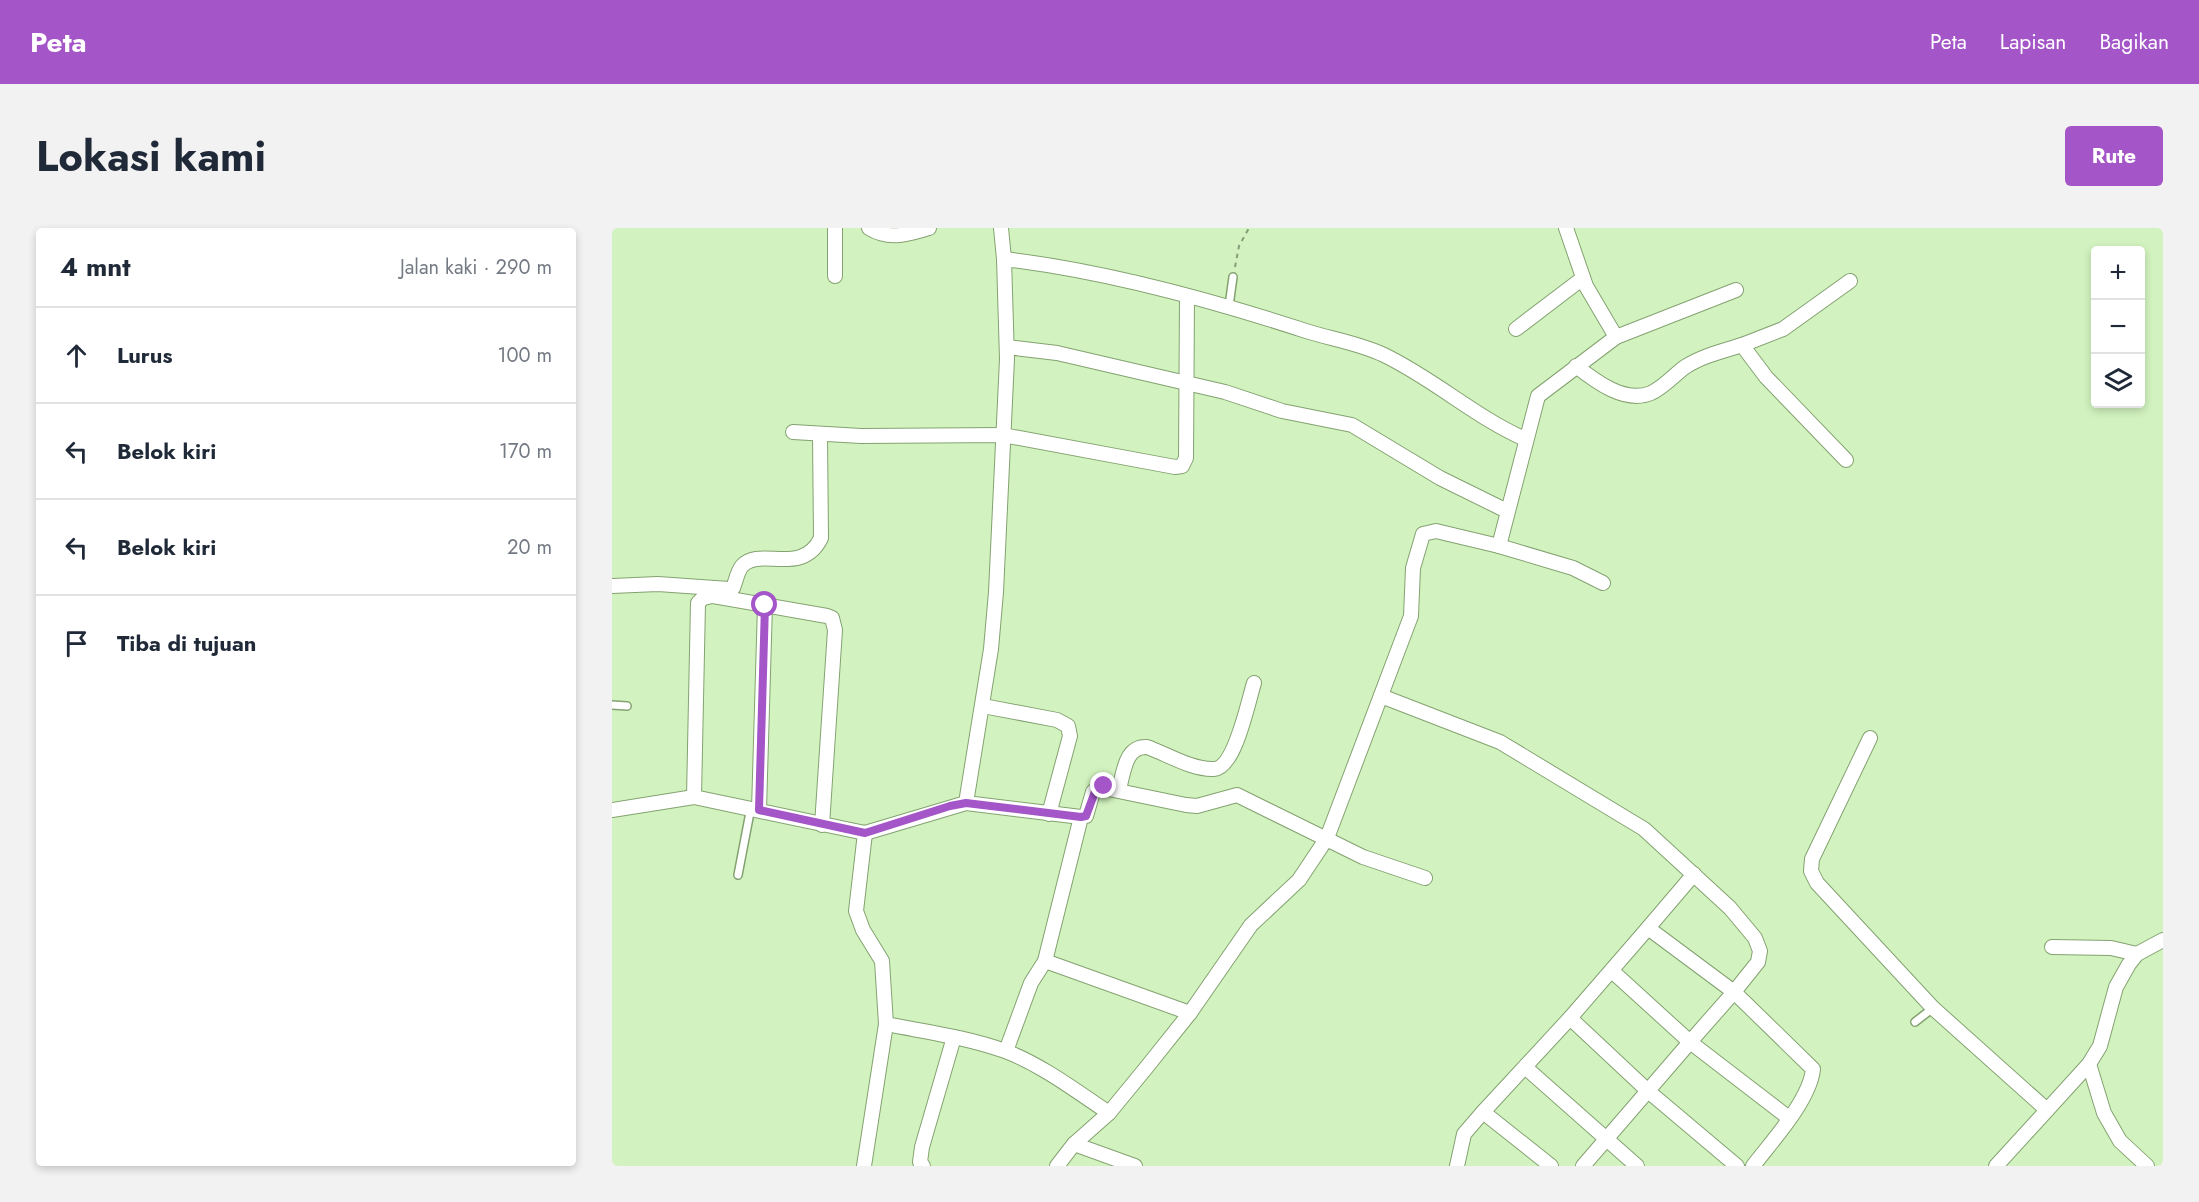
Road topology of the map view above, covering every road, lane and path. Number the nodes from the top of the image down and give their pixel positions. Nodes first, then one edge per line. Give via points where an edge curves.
1 (835, 228) edge
2 (869, 228) edge
3 (929, 228) edge
4 (1001, 228) edge
5 (1249, 228) edge
6 (1566, 228) edge
7 (1004, 259) junction
8 (835, 276) dead end
9 (1233, 277) joint
10 (1583, 278) junction
11 (1850, 281) dead end
12 (1737, 290) dead end
13 (1187, 296) junction
14 (1229, 306) junction
15 (1516, 329) dead end
16 (1616, 337) junction
17 (1742, 345) junction
18 (1007, 347) junction
19 (1576, 366) junction
20 (1188, 383) junction
21 (793, 432) dead end
22 (820, 435) junction
23 (1003, 435) junction
24 (1525, 439) junction
25 (1846, 460) dead end
26 (1507, 511) junction
27 (1499, 546) junction
28 (1603, 583) dead end
29 (612, 586) edge
30 (765, 605) junction
31 (1254, 683) dead end
32 (1381, 696) junction
33 (612, 705) edge
34 (627, 706) dead end
35 (983, 706) junction
36 (1870, 738) dead end
37 (1119, 789) junction
38 (694, 797) junction
39 (966, 803) junction
40 (755, 808) junction
41 (612, 810) edge
42 (1049, 814) junction
43 (1081, 817) junction
44 (822, 825) junction
45 (865, 833) junction
46 (1327, 838) junction
47 (1694, 874) junction
48 (738, 875) dead end
49 (1425, 879) dead end
50 (1648, 928) junction
51 (2163, 940) edge
52 (2052, 947) dead end
53 (2137, 954) junction
54 (1045, 961) junction
55 (1612, 971) junction
56 (1734, 992) junction
57 (1933, 1008) junction
58 (1190, 1013) junction
59 (1570, 1018) junction
60 (1915, 1022) dead end
61 (886, 1024) junction
62 (954, 1037) junction
63 (1690, 1042) junction
64 (1006, 1051) junction
65 (2089, 1064) junction
66 (1525, 1066) junction
67 (1647, 1091) junction
68 (2047, 1110) junction
69 (1483, 1112) junction
70 (1109, 1113) junction
71 (1789, 1118) junction
72 (1605, 1140) junction
73 (1074, 1144) junction
74 (1061, 1165) edge
75 (864, 1166) edge
76 (923, 1166) edge
77 (1135, 1166) edge
78 (1457, 1166) edge
79 (1551, 1166) edge
80 (1583, 1166) edge
81 (1637, 1166) edge
82 (1737, 1166) edge
83 (1753, 1166) edge
84 (1996, 1166) edge
85 (2147, 1166) edge

1 - 8 street
2 - 3 street via 896,237
4 - 7 street
5 - 9 path via 1239,246
6 - 10 street
7 - 13 street
7 - 18 street
9 - 14 lane
10 - 15 street
10 - 16 street
11 - 17 street via 1783,328
12 - 16 street
13 - 14 street
13 - 20 street
14 - 24 street via 1384,355 1492,423
16 - 19 street
17 - 19 street via 1686,366 1644,395 1628,395 1610,388
17 - 25 street via 1766,377
18 - 20 street via 1057,353
18 - 23 street
19 - 24 street via 1535,399
20 - 23 street via 1186,458 1182,466
20 - 26 street via 1282,411 1352,425 1440,478
21 - 22 street
22 - 23 street
22 - 29 street via 821,538 808,555 751,560 743,564 735,585 729,589 658,584
23 - 35 street via 996,592
24 - 26 street
26 - 27 street
27 - 28 street via 1573,568
27 - 32 street via 1436,531 1423,534 1413,568 1411,616
30 - 38 street via 713,596 698,603
30 - 40 street
30 - 44 street via 827,616 835,623
31 - 37 street via 1225,766 1202,768 1139,746 1128,758
32 - 46 street
32 - 47 street via 1500,742 1644,829
33 - 34 lane
35 - 39 street
35 - 42 street via 1057,720 1068,726 1070,736
36 - 57 street via 1812,859 1811,871 1816,883
37 - 43 street via 1096,789 1086,816
37 - 46 street via 1197,806 1237,795
38 - 40 street
38 - 41 street
39 - 42 street
39 - 45 street
40 - 44 street
40 - 48 lane
42 - 43 street
43 - 54 street
44 - 45 street
45 - 61 street via 856,911 862,930 882,961
46 - 49 street via 1363,857
46 - 58 street via 1299,880 1251,925
47 - 50 street
47 - 56 street via 1730,908 1755,938 1760,951 1758,962
50 - 55 street
50 - 56 street
51 - 53 street
52 - 53 street via 2111,948
53 - 65 street via 2116,987 2100,1046
54 - 58 street
54 - 64 street via 1031,983
55 - 59 street
55 - 63 street
56 - 63 street
56 - 71 street via 1813,1069 1812,1079
57 - 60 lane
57 - 68 street
58 - 70 street
59 - 66 street
59 - 67 street
61 - 62 street
61 - 75 street
62 - 64 street
62 - 76 street via 922,1148
63 - 67 street
63 - 71 street
64 - 70 street
65 - 68 street
65 - 85 street via 2104,1113 2120,1141
66 - 69 street
66 - 72 street
67 - 72 street
67 - 82 street
68 - 84 street
69 - 78 street via 1464,1134
69 - 79 street
70 - 73 street
71 - 83 street
72 - 80 street
72 - 81 street
73 - 74 street
73 - 77 street

